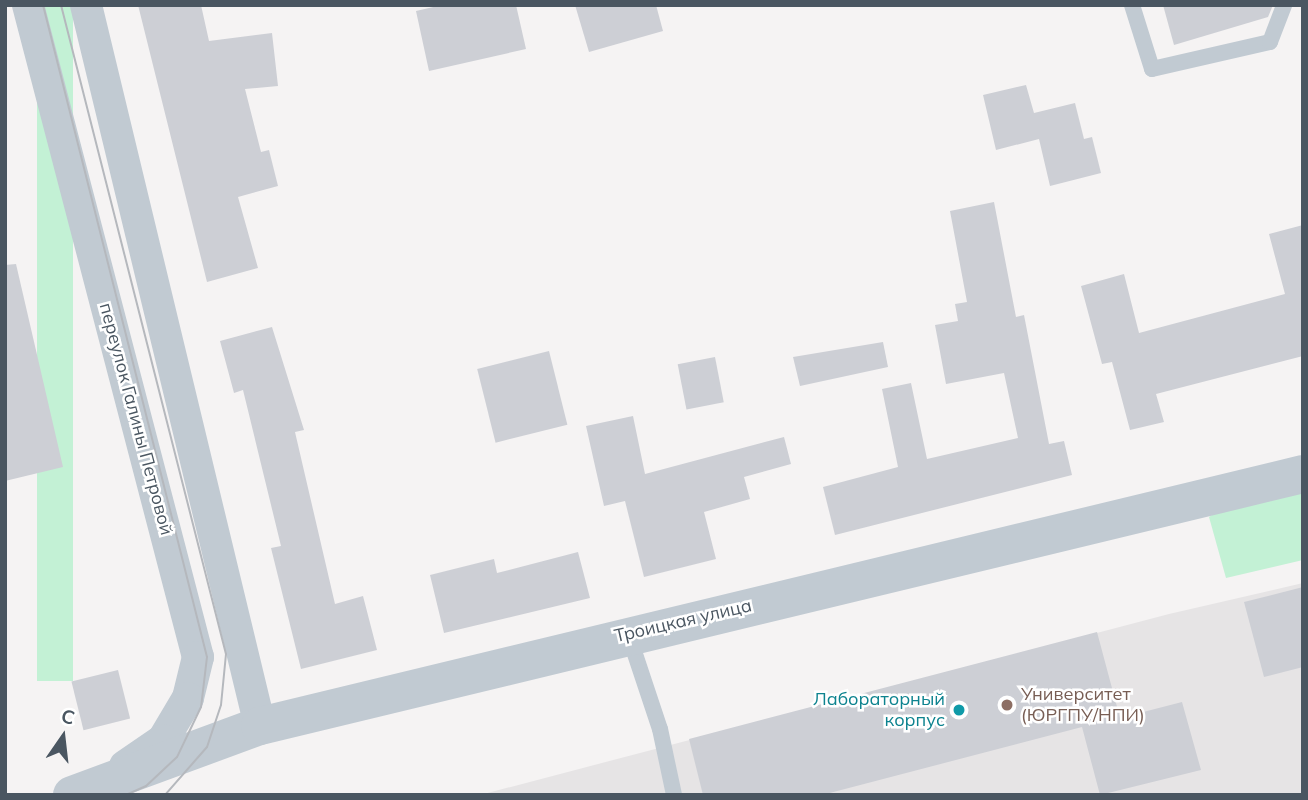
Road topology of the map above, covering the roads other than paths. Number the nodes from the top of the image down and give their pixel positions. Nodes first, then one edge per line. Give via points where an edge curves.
1 (28, 5) edge
2 (86, 5) edge
3 (1132, 5) edge
4 (1284, 5) edge
5 (1303, 474) edge
6 (1246, 488) junction
7 (1190, 521) dead end
8 (1096, 543) dead end
9 (643, 630) junction
10 (260, 726) junction
11 (80, 793) edge
12 (674, 795) edge

1 - 11 street, переулок Галины Петровой via 198,657 188,698 163,740
2 - 10 street
3 - 4 lane via 1152,69 1270,42
5 - 6 street, Троицкая улица
6 - 7 lane
6 - 9 street, Троицкая улица
8 - 9 lane via 732,629
9 - 10 street, Троицкая улица
9 - 12 lane
10 - 11 street, Троицкая улица

